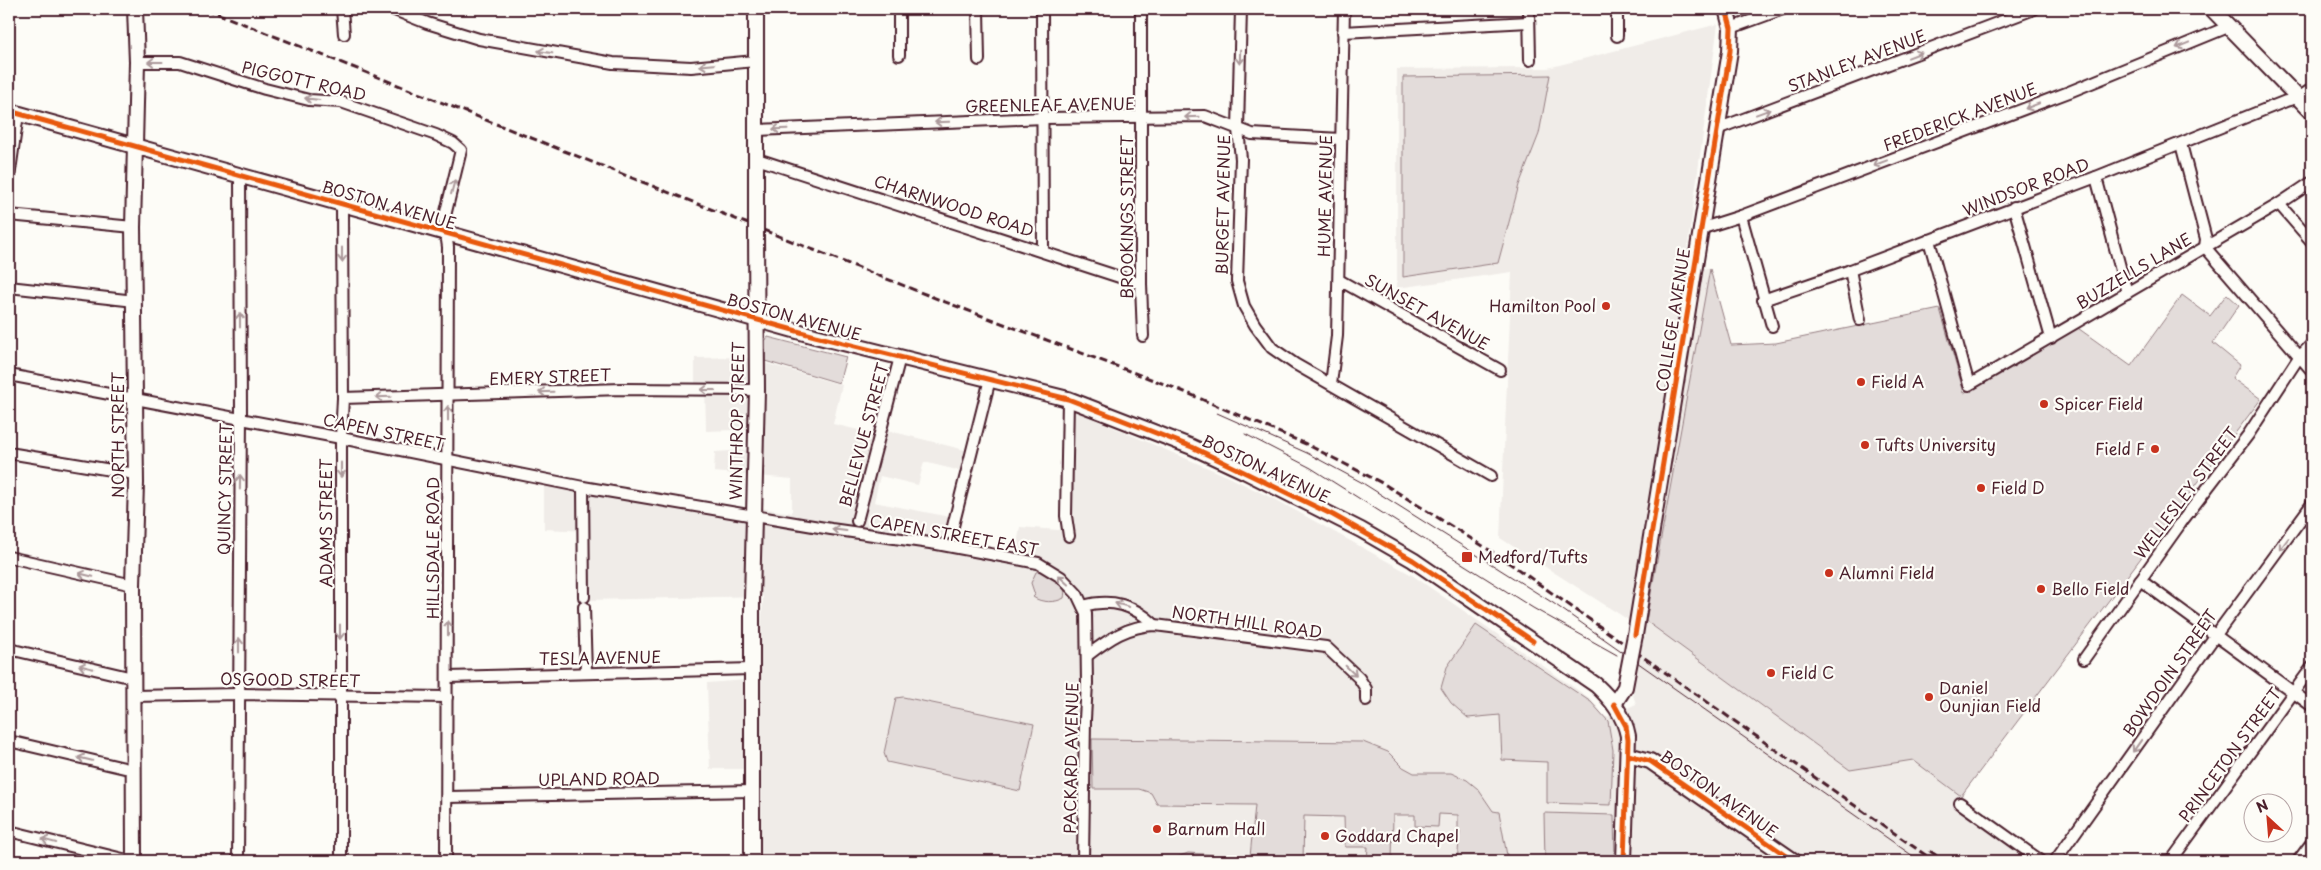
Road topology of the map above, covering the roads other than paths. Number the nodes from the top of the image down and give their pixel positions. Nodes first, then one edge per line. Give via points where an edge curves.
1 (135, 9) edge
2 (342, 9) edge
3 (392, 9) edge
4 (756, 9) edge
5 (899, 9) edge
6 (978, 9) edge
7 (1042, 9) edge
8 (1142, 9) edge
9 (1241, 9) edge
10 (1344, 9) edge
11 (1529, 9) edge
12 (1617, 9) edge
13 (1726, 9) edge
14 (1783, 9) edge
15 (2034, 9) edge
16 (2212, 9) edge
17 (1529, 22) junction
18 (2228, 27) junction
19 (1731, 28) junction
20 (1343, 32) junction
21 (344, 34) dead end
22 (1617, 36) dead end
23 (899, 54) dead end
24 (979, 60) dead end
25 (1530, 60) dead end
26 (756, 61) junction
27 (137, 62) junction
28 (2312, 89) edge
29 (2298, 98) junction
30 (2312, 112) edge
31 (14, 113) edge
32 (1044, 118) junction
33 (1142, 118) junction
34 (1717, 128) junction
35 (1238, 129) junction
36 (757, 130) junction
37 (1341, 139) junction
38 (2181, 144) junction
39 (136, 148) junction
40 (757, 159) junction
41 (240, 175) junction
42 (2096, 177) junction
43 (9, 178) edge
44 (2312, 182) edge
45 (2279, 204) junction
46 (342, 206) junction
47 (2014, 207) junction
48 (9, 215) edge
49 (1741, 216) junction
50 (133, 227) junction
51 (1700, 229) junction
52 (446, 234) junction
53 (1929, 240) junction
54 (2312, 242) edge
55 (2205, 246) junction
56 (1043, 251) junction
57 (1850, 270) junction
58 (1338, 280) junction
59 (1141, 284) junction
60 (9, 287) edge
61 (2127, 293) junction
62 (1763, 300) junction
63 (135, 301) junction
64 (756, 319) junction
65 (1860, 320) dead end
66 (1772, 326) dead end
67 (1143, 336) dead end
68 (2051, 338) junction
69 (2312, 344) edge
70 (900, 357) junction
71 (2299, 357) junction
72 (1500, 370) dead end
73 (2312, 371) edge
74 (9, 375) edge
75 (990, 379) junction
76 (1331, 384) junction
77 (757, 390) junction
78 (448, 395) junction
79 (343, 398) junction
80 (1068, 399) junction
81 (135, 400) junction
82 (241, 419) junction
83 (341, 438) junction
84 (9, 453) edge
85 (449, 461) junction
86 (135, 474) junction
87 (1491, 476) dead end
88 (583, 487) junction
89 (2312, 504) edge
90 (753, 517) junction
91 (857, 521) dead end
92 (952, 534) dead end
93 (1069, 536) dead end
94 (9, 557) edge
95 (2140, 580) junction
96 (134, 585) junction
97 (1083, 606) junction
98 (1155, 625) junction
99 (2215, 636) junction
100 (9, 649) edge
101 (1088, 656) junction
102 (2084, 659) dead end
103 (2312, 667) edge
104 (752, 669) junction
105 (586, 673) junction
106 (448, 677) junction
107 (133, 678) junction
108 (2293, 693) junction
109 (239, 694) junction
110 (133, 696) junction
111 (340, 696) junction
112 (447, 698) junction
113 (1366, 700) dead end
114 (1614, 704) junction
115 (2312, 706) edge
116 (9, 742) edge
117 (1628, 755) junction
118 (133, 770) junction
119 (752, 791) junction
120 (447, 797) junction
121 (1960, 803) dead end
122 (9, 831) edge
123 (2312, 842) edge
124 (2309, 853) edge
125 (132, 861) edge
126 (238, 861) edge
127 (341, 861) edge
128 (446, 861) edge
129 (752, 861) edge
130 (1083, 861) edge
131 (1624, 861) edge
132 (1794, 861) edge
133 (2041, 861) edge
134 (2055, 861) edge
135 (2172, 861) edge
136 (2298, 861) edge

1 - 27 street, NORTH STREET
2 - 21 street
26 -> 3 street via 691,67 613,63 479,39
4 - 26 street, WINTHROP STREET
5 - 23 street
6 - 24 street
7 - 32 street
8 - 33 street, BROOKINGS STREET
9 -> 35 street, BURGET AVENUE
10 - 20 street, HUME AVENUE
11 - 17 street
12 - 22 street
13 - 19 street, COLLEGE AVENUE
14 - 19 street
34 -> 15 street, STANLEY AVENUE
16 - 18 street
17 - 20 street
17 - 25 street
18 - 29 street
18 -> 49 street, FREDERICK AVENUE via 2069,92
19 - 34 street, COLLEGE AVENUE
20 - 37 street, HUME AVENUE
26 - 36 street, WINTHROP STREET
27 - 39 street, NORTH STREET
52 -> 27 street, PIGGOTT ROAD via 444,220 462,152 454,143 341,102 310,100 265,89 180,62
28 - 29 street, WINDSOR ROAD
29 - 30 street
29 - 38 street, WINDSOR ROAD
31 - 39 street, BOSTON AVENUE
31 - 43 street
32 - 33 street, GREENLEAF AVENUE
32 -> 36 street, GREENLEAF AVENUE
32 - 56 street
35 -> 33 street, GREENLEAF AVENUE via 1205,116
33 - 59 street, BROOKINGS STREET
34 - 51 street, COLLEGE AVENUE
35 - 37 street, GREENLEAF AVENUE via 1252,134
35 - 76 street, BURGET AVENUE via 1241,159 1237,281 1240,295 1255,325 1272,348
36 - 40 street, WINTHROP STREET
37 - 58 street, HUME AVENUE
38 - 42 street, WINDSOR ROAD
38 - 55 street via 2206,239
39 - 41 street, BOSTON AVENUE
39 - 50 street, NORTH STREET
40 - 56 street, CHARNWOOD ROAD
40 - 64 street, WINTHROP STREET, bridge
41 - 46 street, BOSTON AVENUE
82 -> 41 street, QUINCY STREET
42 - 47 street, WINDSOR ROAD
42 - 61 street
44 - 45 street, BUZZELLS LANE
45 - 54 street
45 - 55 street, BUZZELLS LANE
46 - 52 street, BOSTON AVENUE
46 -> 79 street, ADAMS STREET
47 - 53 street, WINDSOR ROAD
47 - 68 street
48 - 50 street
49 - 51 street, FREDERICK AVENUE
49 - 62 street
50 - 63 street, NORTH STREET
51 - 114 street, COLLEGE AVENUE, bridge via 1635,635 1625,687
52 - 64 street, BOSTON AVENUE
52 - 78 street, HILLSDALE ROAD
53 - 57 street, WINDSOR ROAD
53 - 68 street, BUZZELLS LANE via 1969,385
55 - 61 street, BUZZELLS LANE
55 - 71 street
56 - 59 street, CHARNWOOD ROAD
57 - 62 street, WINDSOR ROAD
57 - 65 street
58 - 72 street, SUNSET AVENUE
58 - 76 street, HUME AVENUE via 1337,336
59 - 67 street, BROOKINGS STREET
60 - 63 street
61 - 68 street, BUZZELLS LANE
62 - 66 street
63 - 81 street, NORTH STREET
64 - 70 street, BOSTON AVENUE
64 - 77 street, WINTHROP STREET
69 - 71 street, WELLESLEY STREET
70 - 75 street, BOSTON AVENUE
70 - 91 street, BELLEVUE STREET
71 - 73 street
71 - 95 street, WELLESLEY STREET via 2248,435
74 - 81 street, CAPEN STREET
75 - 80 street, BOSTON AVENUE
75 - 92 street
76 - 87 street, BURGET AVENUE
77 -> 78 street, EMERY STREET via 622,389
77 - 90 street, WINTHROP STREET
78 -> 79 street, EMERY STREET
85 -> 78 street, HILLSDALE ROAD
79 - 83 street, ADAMS STREET
80 - 93 street via 1066,516
80 - 114 street, BOSTON AVENUE via 1210,456 1361,530 1413,560 1502,620 1596,685
81 - 82 street, CAPEN STREET
81 - 86 street, NORTH STREET
82 - 83 street, CAPEN STREET
109 -> 82 street, QUINCY STREET
83 - 85 street, CAPEN STREET
83 -> 111 street, ADAMS STREET
84 - 86 street
85 - 88 street, CAPEN STREET
106 -> 85 street, HILLSDALE ROAD
86 - 96 street, NORTH STREET
88 - 90 street, CAPEN STREET
88 - 105 street
89 -> 99 street, BOWDOIN STREET
97 -> 90 street, CAPEN STREET EAST via 1062,577 1038,563 937,544
90 - 104 street, WINTHROP STREET
96 -> 94 street
95 - 99 street
95 - 102 street, WELLESLEY STREET
96 - 107 street, NORTH STREET
98 -> 97 street, NORTH HILL ROAD via 1141,612 1118,603
97 - 101 street, CAPEN STREET EAST
98 - 101 street, NORTH HILL ROAD via 1122,632
98 -> 113 street, NORTH HILL ROAD via 1326,647 1358,678 1366,689
99 - 108 street
99 -> 134 street, BOWDOIN STREET
107 -> 100 street
101 - 130 street, PACKARD AVENUE
103 - 108 street, PRINCETON STREET
104 - 105 street, TESLA AVENUE
104 - 119 street, WINTHROP STREET
105 - 106 street, TESLA AVENUE
106 - 112 street, HILLSDALE ROAD
107 - 110 street, NORTH STREET
108 - 115 street
108 - 135 street, PRINCETON STREET
109 - 110 street, OSGOOD STREET
109 - 111 street, OSGOOD STREET
109 - 126 street, QUINCY STREET
110 - 118 street, NORTH STREET
111 - 112 street, OSGOOD STREET
111 - 127 street, ADAMS STREET
112 - 120 street, HILLSDALE ROAD
114 - 117 street via 1626,726
118 -> 116 street
117 - 131 street
117 - 132 street, BOSTON AVENUE via 1650,761
118 - 125 street, NORTH STREET
119 - 120 street, UPLAND ROAD
119 - 129 street, WINTHROP STREET
120 - 128 street, HILLSDALE ROAD
121 - 133 street
125 -> 122 street
123 - 124 street
124 - 136 street

